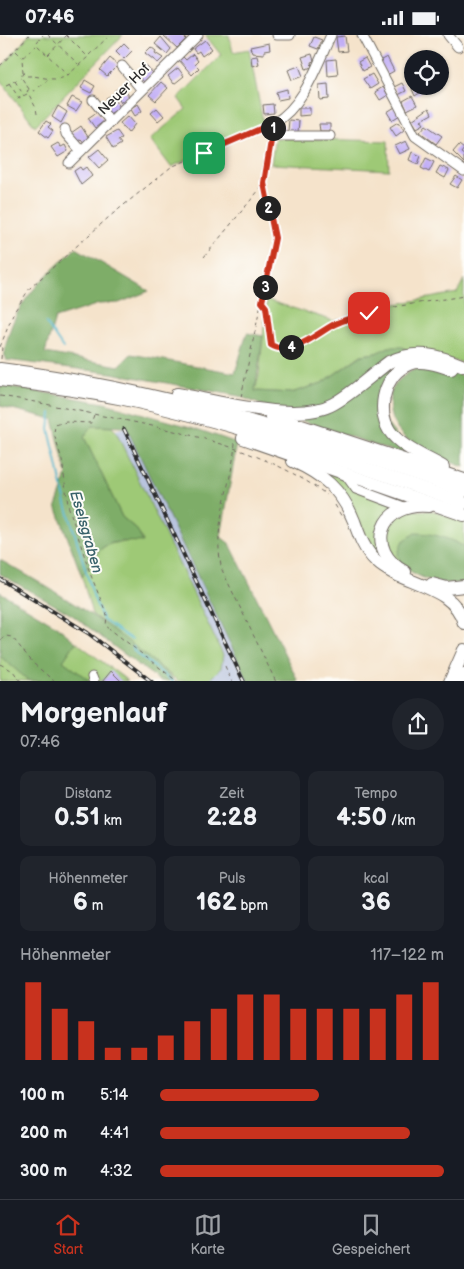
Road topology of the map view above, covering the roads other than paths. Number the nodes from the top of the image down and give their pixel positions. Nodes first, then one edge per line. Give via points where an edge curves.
1 (198, 35) edge
2 (277, 35) edge
3 (290, 35) edge
4 (331, 35) edge
5 (362, 35) edge
6 (448, 35) edge
7 (458, 47) dead end
8 (120, 68) dead end
9 (140, 91) junction
10 (93, 100) dead end
11 (111, 122) junction
12 (65, 129) dead end
13 (330, 136) dead end
14 (81, 151) junction
15 (69, 163) dead end
16 (464, 171) edge
17 (0, 364) edge
18 (464, 367) edge
19 (464, 375) edge
20 (0, 380) edge
21 (70, 384) junction
22 (220, 401) junction
23 (238, 440) junction
24 (343, 471) junction
25 (464, 480) edge
26 (464, 491) edge
27 (404, 507) junction
28 (461, 510) edge
29 (464, 586) edge
30 (464, 623) edge
31 (464, 641) edge
32 (464, 650) edge
33 (460, 671) edge
34 (450, 681) edge
35 (460, 681) edge

1 - 9 street, Neuer Hof
2 - 3 street
4 - 13 street via 307,85 285,117 274,123 272,136
5 - 16 street via 415,136
6 - 7 street
8 - 9 street
9 - 11 street, Neuer Hof
10 - 11 street
11 - 14 street, Neuer Hof
12 - 14 street
14 - 15 street, Neuer Hof
17 - 21 highway
18 - 22 highway via 436,355 422,353 399,357 333,405 309,412
19 - 25 highway via 433,364 411,363 394,375 384,395 383,409 390,431 403,443
20 - 21 highway
21 - 22 highway via 120,383
21 - 23 highway
21 - 26 highway via 154,395 228,414
21 - 28 highway via 323,454
22 - 25 highway
23 - 24 highway
23 - 30 highway via 298,464 328,481 346,503 370,555 392,573 446,598 458,609
24 - 27 street via 356,489
24 - 28 highway
27 - 28 highway via 420,505
27 - 29 highway via 390,515 385,523 382,541 389,559 403,572 437,586
31 - 33 highway
32 - 33 highway
33 - 34 highway
33 - 35 highway

